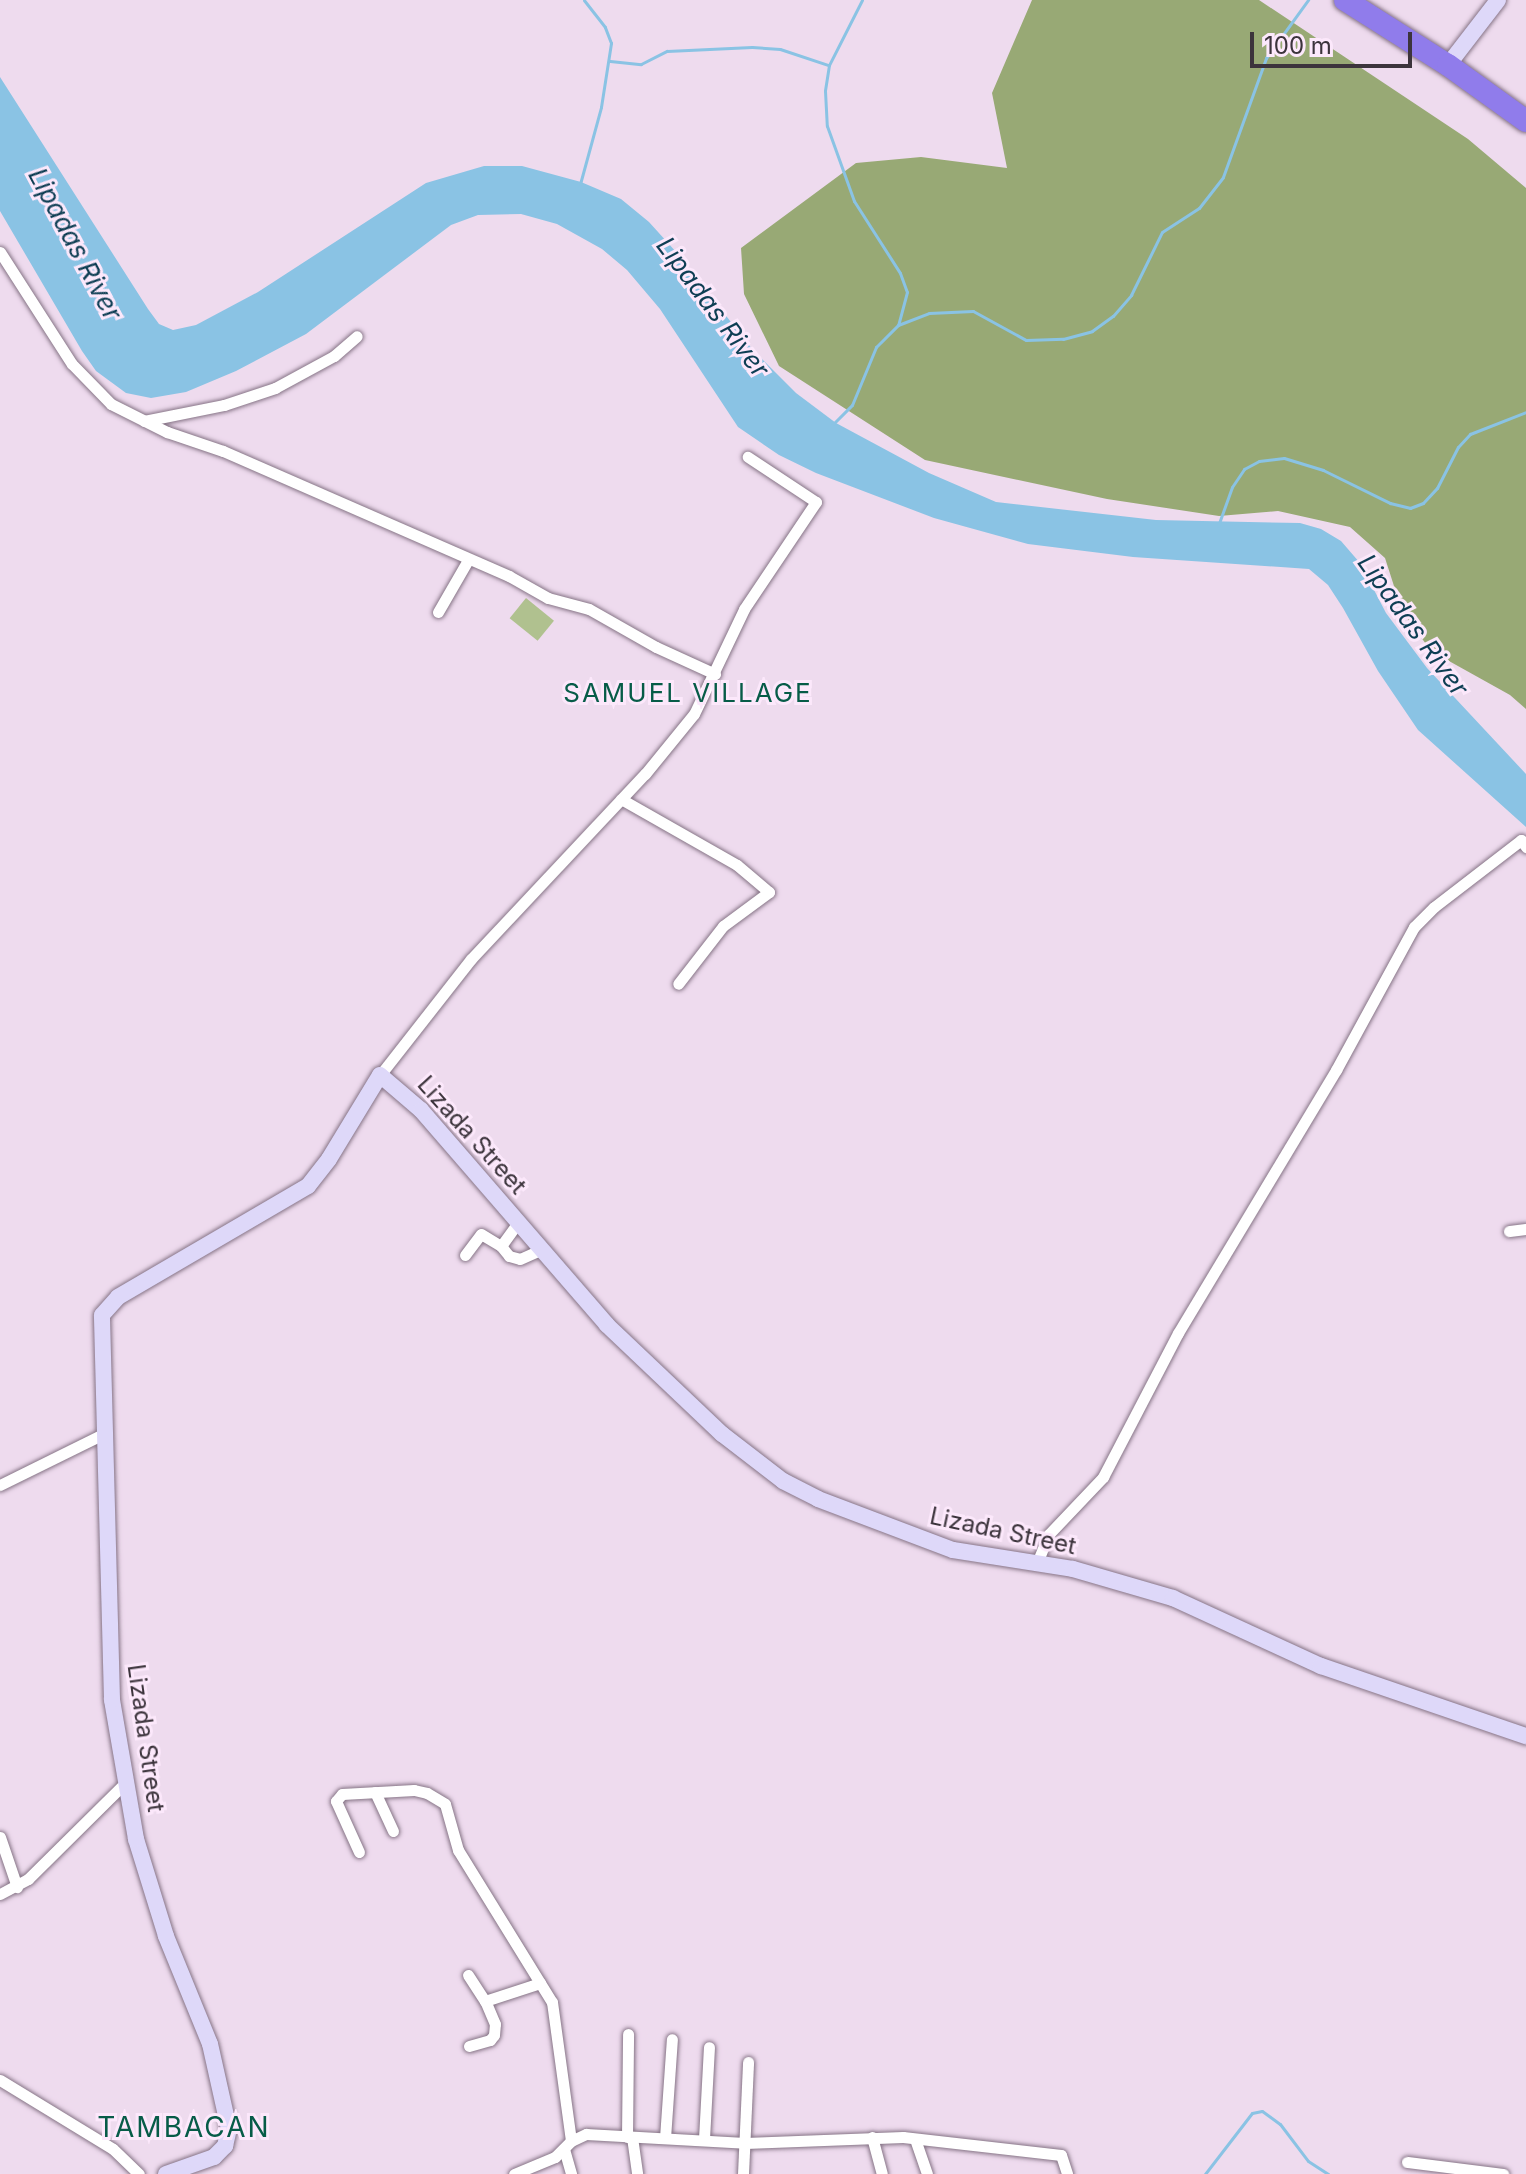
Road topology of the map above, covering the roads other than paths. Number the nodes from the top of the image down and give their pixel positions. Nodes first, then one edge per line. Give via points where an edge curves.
1 (1345, 0) edge
2 (1498, 0) edge
3 (1448, 65) junction
4 (1526, 121) edge
5 (0, 252) edge
6 (357, 336) dead end
7 (143, 421) junction
8 (748, 457) dead end
9 (468, 560) junction
10 (438, 612) dead end
11 (715, 674) junction
12 (621, 799) junction
13 (1526, 847) edge
14 (678, 984) dead end
15 (380, 1075) junction
16 (518, 1223) junction
17 (1526, 1229) edge
18 (1509, 1231) dead end
19 (501, 1246) junction
20 (540, 1250) junction
21 (465, 1255) dead end
22 (105, 1433) junction
23 (0, 1485) edge
24 (1037, 1563) junction
25 (1526, 1736) edge
26 (126, 1782) junction
27 (375, 1792) junction
28 (393, 1831) dead end
29 (1, 1843) edge
30 (359, 1852) dead end
31 (17, 1887) junction
32 (0, 1894) edge
33 (468, 1975) dead end
34 (540, 1983) junction
35 (485, 2001) junction
36 (628, 2034) dead end
37 (672, 2039) dead end
38 (469, 2046) dead end
39 (709, 2047) dead end
40 (748, 2062) dead end
41 (0, 2080) edge
42 (629, 2137) junction
43 (872, 2137) junction
44 (665, 2138) junction
45 (704, 2139) junction
46 (915, 2139) junction
47 (745, 2143) junction
48 (567, 2145) junction
49 (1407, 2162) dead end
50 (139, 2174) edge
51 (166, 2174) edge
52 (514, 2174) edge
53 (571, 2174) edge
54 (637, 2174) edge
55 (743, 2174) edge
56 (882, 2174) edge
57 (927, 2174) edge
58 (1067, 2174) edge
59 (1503, 2174) edge

1 - 3 highway
2 - 3 street
3 - 4 highway
5 - 7 street via 72,364 97,393
6 - 7 street via 334,356 275,388 224,405
7 - 9 street
8 - 11 street via 816,502 744,609
9 - 10 street
9 - 11 street via 548,598 589,609
11 - 12 street via 683,730
12 - 14 street via 737,865 769,892 723,926
12 - 15 street via 471,959
13 - 24 street via 1521,840 1414,927 1336,1070 1178,1333 1103,1477 1049,1534
15 - 16 street, Lizada Street via 421,1110
15 - 22 street, Lizada Street via 308,1186 104,1309
16 - 19 street
16 - 20 street, Lizada Street
17 - 18 street
19 - 20 street via 520,1259
19 - 21 street via 481,1234
20 - 24 street, Lizada Street via 607,1325 722,1434 783,1481 953,1550
22 - 23 street
22 - 26 street, Lizada Street via 112,1700
24 - 25 street, Lizada Street via 1173,1598 1321,1666
26 - 31 street
26 - 51 street, Lizada Street via 136,1839 166,1936 210,2044 229,2129 225,2146 214,2157
27 - 28 street
27 - 30 street via 342,1794 336,1801
27 - 34 street via 414,1790 445,1804 458,1850
29 - 31 street
31 - 32 street
33 - 35 street
34 - 35 street
34 - 48 street via 556,2018
35 - 38 street via 494,2035
36 - 42 street
37 - 44 street
39 - 45 street
40 - 47 street
41 - 50 street via 113,2149
42 - 44 street
42 - 48 street via 586,2134
42 - 54 street
43 - 46 street
43 - 47 street
43 - 56 street
44 - 45 street
45 - 47 street
46 - 57 street
46 - 58 street via 1061,2155
47 - 55 street
48 - 52 street via 543,2163
48 - 53 street
49 - 59 street

